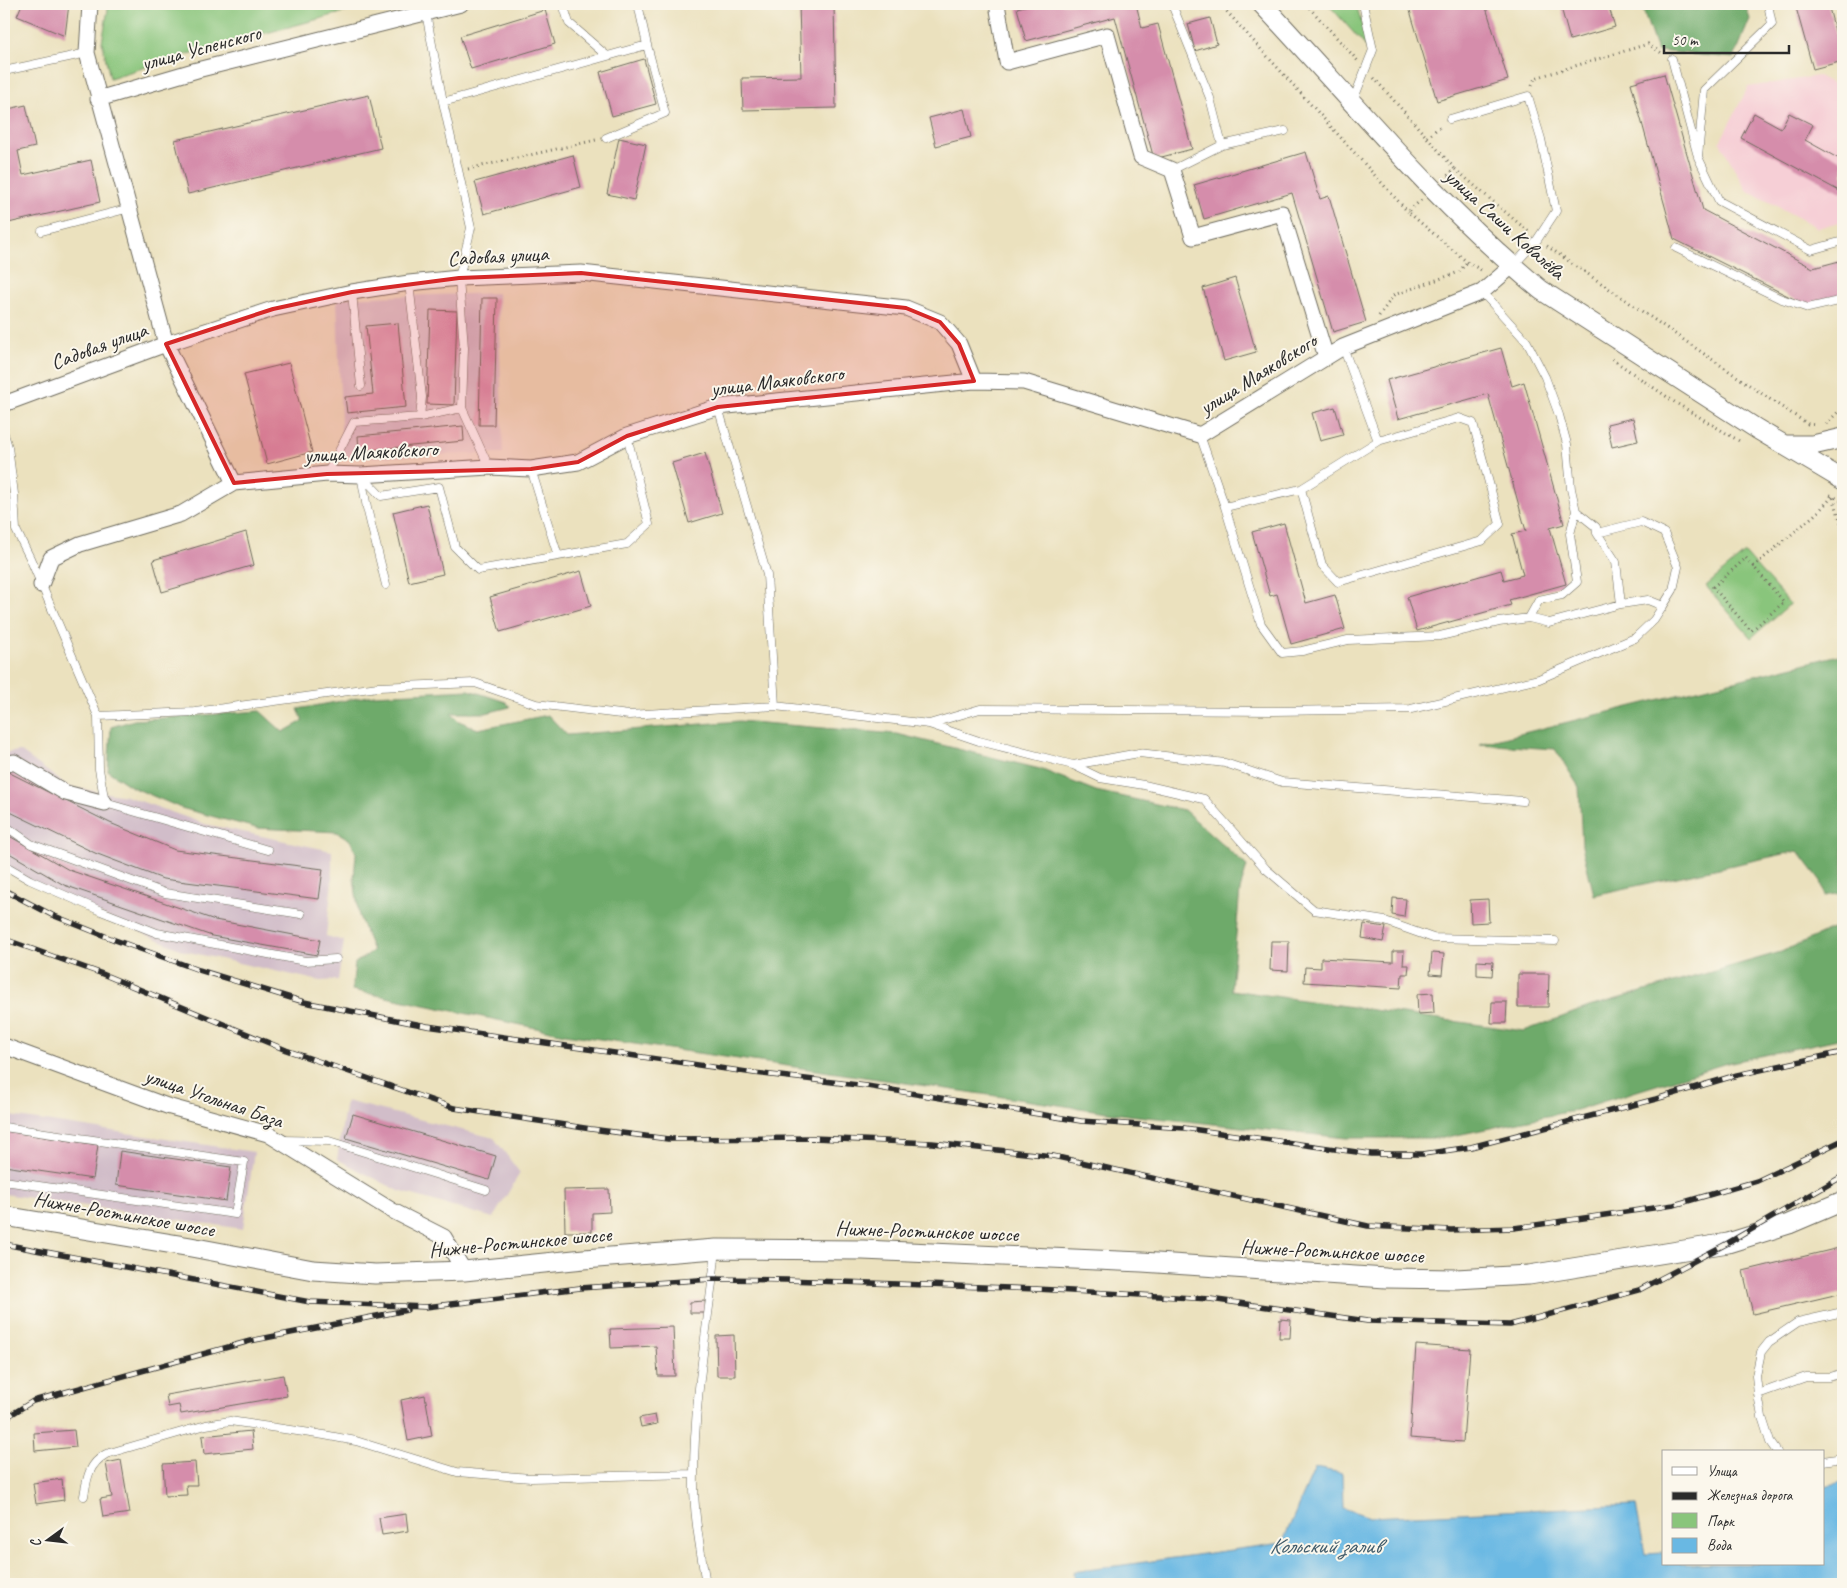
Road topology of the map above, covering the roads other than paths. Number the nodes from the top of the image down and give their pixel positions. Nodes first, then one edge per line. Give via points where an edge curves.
1 (90, 4) edge
2 (461, 4) edge
3 (563, 4) edge
4 (638, 4) edge
5 (997, 4) edge
6 (1262, 4) edge
7 (1363, 4) edge
8 (1768, 4) edge
9 (1173, 7) dead end
10 (426, 13) junction
11 (646, 45) junction
12 (87, 53) junction
13 (607, 56) junction
14 (1672, 59) road end
15 (4, 71) edge
16 (98, 99) junction
17 (443, 102) junction
18 (1353, 102) junction
19 (1450, 119) road end
20 (1285, 131) dead end
21 (606, 138) road end
22 (1222, 145) junction
23 (1698, 157) junction
24 (1172, 170) junction
25 (130, 208) junction
26 (42, 231) dead end
27 (1843, 240) edge
28 (1676, 248) dead end
29 (1512, 266) junction
30 (459, 278) junction
31 (409, 283) junction
32 (352, 292) junction
33 (1482, 292) junction
34 (1843, 300) edge
35 (166, 344) junction
36 (1343, 347) junction
37 (1326, 357) junction
38 (974, 381) junction
39 (361, 386) dead end
40 (4, 404) edge
41 (718, 407) junction
42 (462, 408) junction
43 (420, 417) junction
44 (4, 434) edge
45 (1200, 435) junction
46 (627, 436) junction
47 (1843, 438) edge
48 (1378, 441) junction
49 (1784, 445) junction
50 (489, 467) junction
51 (530, 469) junction
52 (327, 474) junction
53 (361, 475) junction
54 (1843, 480) edge
55 (234, 483) junction
56 (1301, 489) junction
57 (1225, 507) junction
58 (1576, 511) junction
59 (1597, 533) junction
60 (558, 556) junction
61 (41, 585) junction
62 (386, 585) dead end
63 (1621, 604) junction
64 (1664, 606) junction
65 (1530, 618) junction
66 (775, 706) junction
67 (98, 716) junction
68 (929, 724) junction
69 (4, 765) edge
70 (1073, 765) junction
71 (1523, 801) dead end
72 (105, 803) junction
73 (4, 825) edge
74 (268, 850) dead end
75 (4, 865) edge
76 (301, 914) dead end
77 (1555, 941) dead end
78 (336, 958) dead end
79 (4, 1046) edge
80 (4, 1127) edge
81 (278, 1140) junction
82 (4, 1181) edge
83 (486, 1190) dead end
84 (1843, 1201) edge
85 (4, 1216) edge
86 (716, 1249) junction
87 (464, 1271) junction
88 (1843, 1312) edge
89 (1843, 1373) edge
90 (1758, 1394) junction
91 (1776, 1450) edge
92 (1843, 1458) edge
93 (1824, 1461) edge
94 (694, 1474) junction
95 (84, 1496) dead end
96 (706, 1584) edge

1 - 12 street
2 - 10 street, улица Успенского
3 - 13 lane via 569,22
4 - 11 lane
5 - 24 street via 1007,62 1107,34 1141,157
6 - 18 street, улица Саши Ковалёва
7 - 18 lane via 1373,50
8 - 23 lane via 1772,24 1704,90
9 - 22 lane via 1210,98
10 - 16 street, улица Успенского via 197,70
10 - 17 lane
11 - 13 lane
11 - 21 lane via 665,113
12 - 15 lane
12 - 16 street
13 - 17 lane
14 - 23 lane
16 - 25 street
17 - 30 lane via 471,228
18 - 29 street, улица Саши Ковалёва via 1421,177
19 - 29 lane via 1528,96 1556,211 1537,240
20 - 22 lane
22 - 24 lane
23 - 27 lane via 1719,201 1811,250
24 - 37 street via 1192,237 1282,212
25 - 26 lane
25 - 35 street
28 - 34 lane via 1802,307
29 - 33 street, улица Маяковского
29 - 49 street, улица Саши Ковалёва via 1541,290
30 - 31 street, Садовая улица
30 - 38 street, Садовая улица via 581,273 906,308 940,322 959,344
30 - 42 lane via 464,348
31 - 32 street, Садовая улица
31 - 43 lane via 422,397
32 - 35 street, Садовая улица via 273,309
32 - 39 lane
33 - 36 street, улица Маяковского
33 - 58 lane via 1527,342 1545,377 1567,444
35 - 40 street, Садовая улица
35 - 55 street
36 - 37 street, улица Маяковского
36 - 48 lane
37 - 45 street, улица Маяковского
38 - 41 street, улица Маяковского
38 - 45 street, улица Маяковского via 1024,382
41 - 46 street, улица Маяковского
41 - 66 lane via 767,575
42 - 43 lane
42 - 50 lane
43 - 52 lane via 354,422
44 - 61 lane via 16,530
45 - 57 lane
46 - 51 street, улица Маяковского via 578,462
46 - 60 lane via 649,524 627,544
47 - 49 street via 1813,445
48 - 56 lane
48 - 56 lane via 1459,418 1473,423 1500,524 1482,541 1338,582 1322,564
49 - 54 street, улица Саши Ковалёва
50 - 51 street, улица Маяковского
50 - 53 street, улица Маяковского
51 - 60 lane
52 - 53 street, улица Маяковского
52 - 55 street, улица Маяковского
53 - 60 lane via 381,496 439,487 455,547 478,570
53 - 62 lane
55 - 61 street, улица Маяковского via 181,514 80,544 51,558
56 - 57 lane
57 - 65 lane via 1261,624 1282,653 1348,640 1440,636
58 - 59 lane via 1596,527
58 - 65 lane via 1570,534 1576,582 1562,595 1539,600
59 - 63 lane via 1616,562
59 - 64 lane via 1640,522 1664,534 1678,567 1673,590
61 - 67 lane
63 - 64 lane via 1648,600
63 - 65 lane via 1549,623
64 - 68 lane via 1635,638 1539,679 1411,709 980,709
66 - 67 lane via 629,715 536,704 475,683 378,687 195,712
66 - 68 lane
67 - 72 lane via 98,769
68 - 70 lane via 979,741
69 - 72 street via 14,762 66,793
70 - 71 lane via 1139,753 1225,763 1282,782
70 - 77 lane via 1100,778 1204,799 1266,869 1314,910 1384,921 1433,938
72 - 74 lane
73 - 76 lane via 31,844 165,893
75 - 78 lane via 30,880 157,933 305,962
79 - 81 street, улица Угольная База via 168,1106 268,1134
80 - 82 lane via 244,1162 235,1214
81 - 83 lane via 329,1141
81 - 87 street, улица Угольная База via 391,1210 444,1237
84 - 86 street, Нижне-Ростинское шоссе via 1789,1224 1728,1243 1529,1275 1456,1279 863,1250
85 - 87 street, Нижне-Ростинское шоссе via 313,1270 375,1274
86 - 87 street, Нижне-Ростинское шоссе
86 - 94 lane via 695,1435
88 - 90 lane via 1798,1322 1769,1342 1761,1352 1756,1376
89 - 90 lane via 1806,1377
90 - 91 lane via 1770,1442
92 - 93 lane
94 - 95 lane via 531,1478 457,1472 356,1441 230,1421 106,1454 97,1459 87,1475
94 - 96 lane via 696,1526

